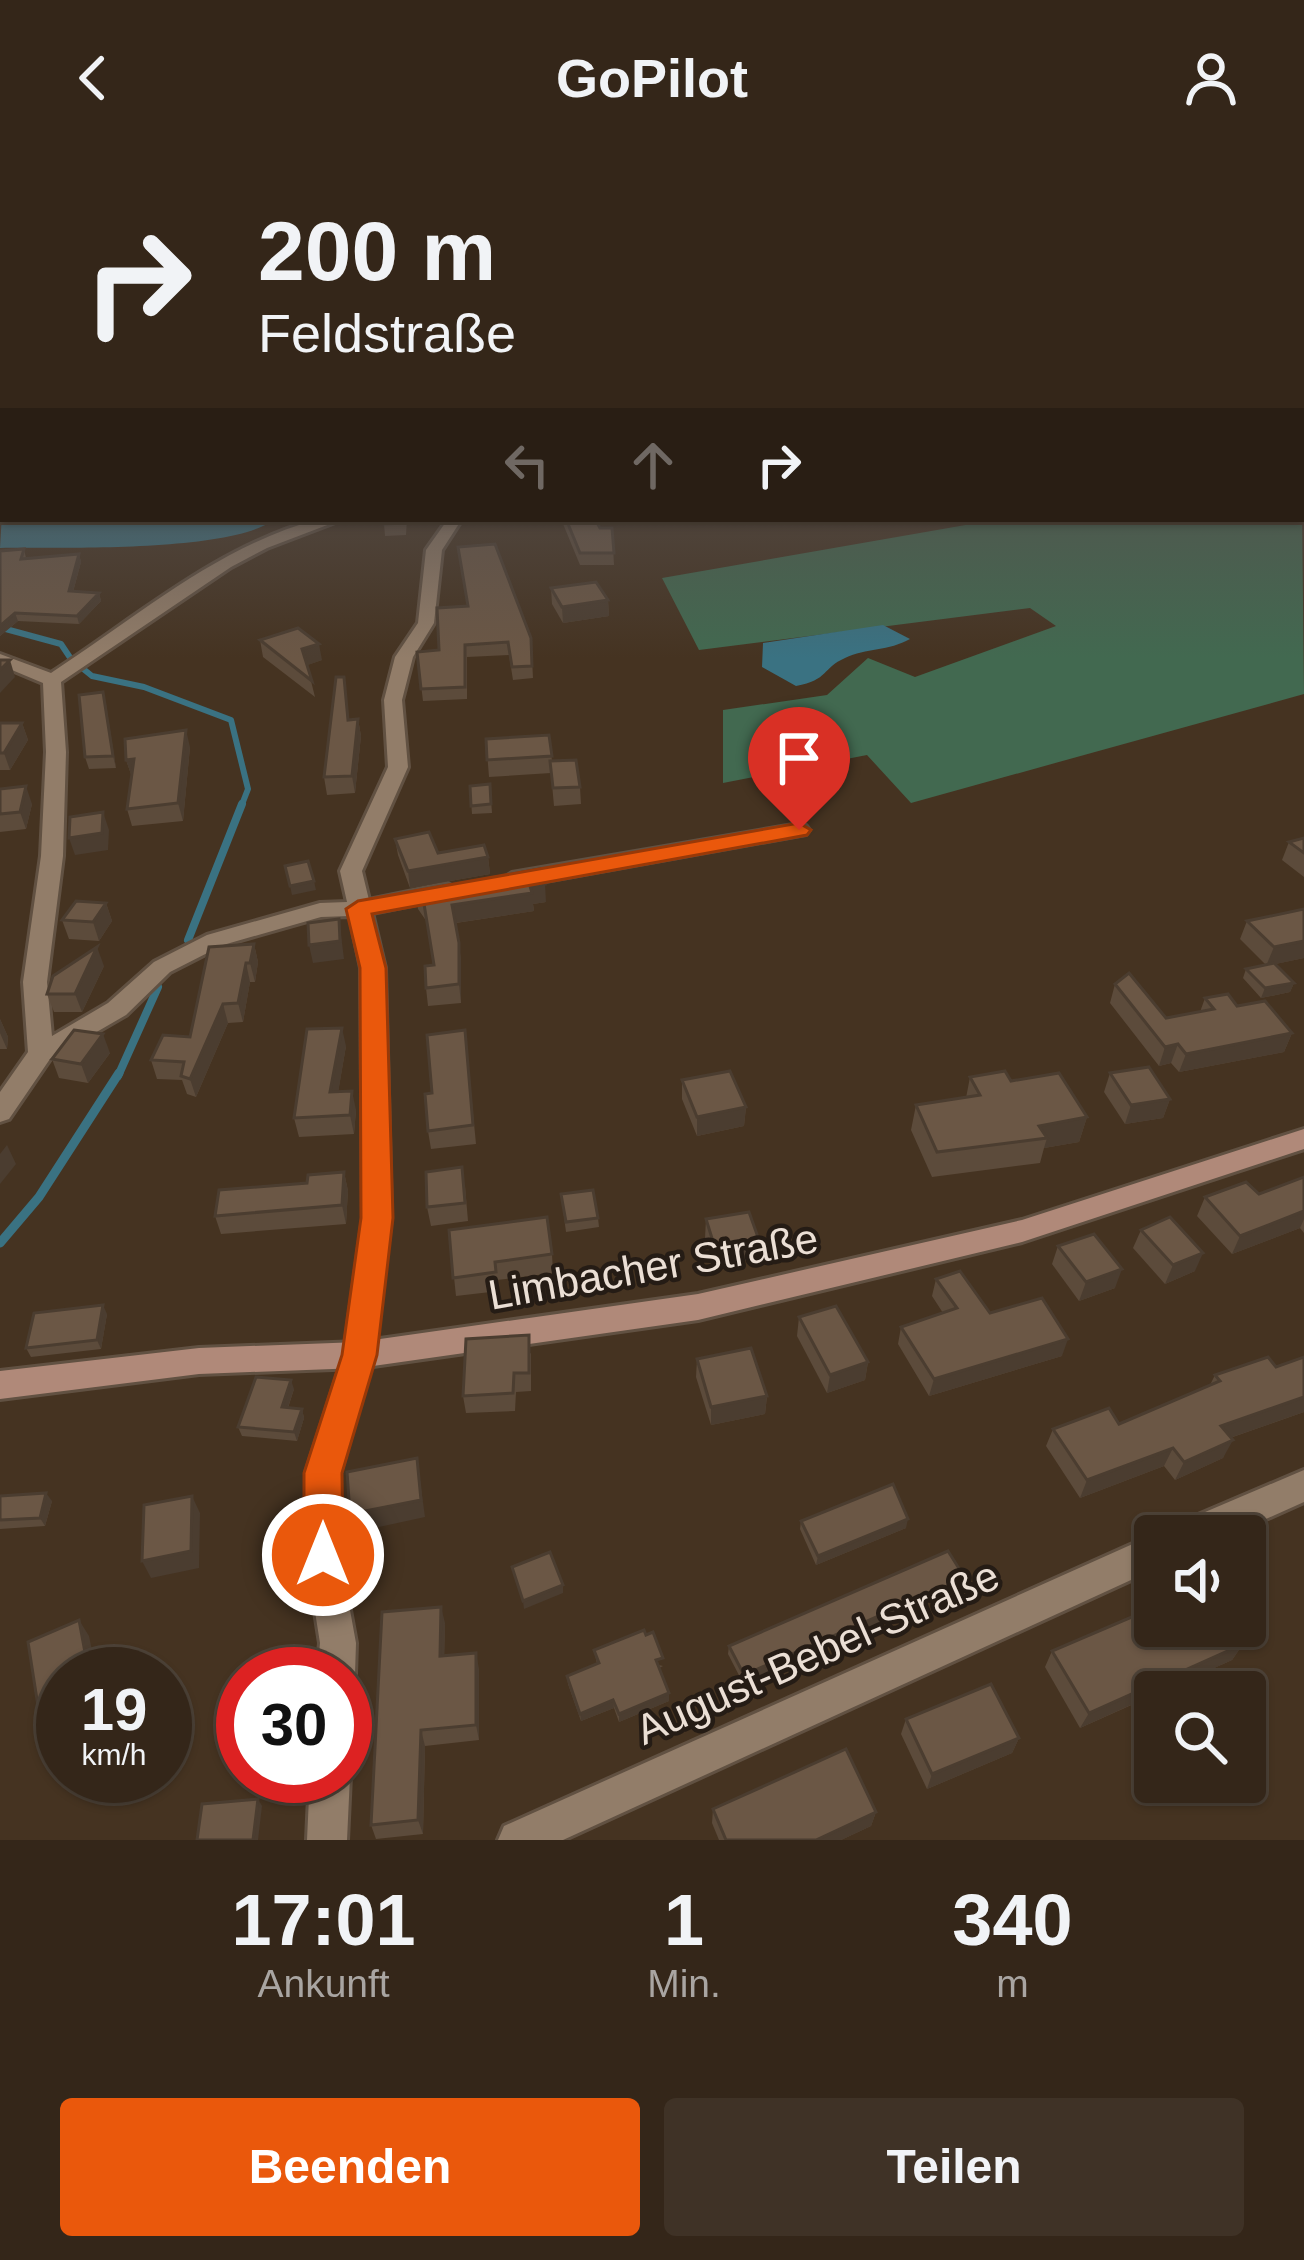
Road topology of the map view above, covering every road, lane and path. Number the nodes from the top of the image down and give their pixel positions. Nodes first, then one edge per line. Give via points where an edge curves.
1 (325, 522) edge
2 (453, 522) edge
3 (0, 659) edge
4 (59, 676) junction
5 (799, 830) dead end
6 (358, 909) junction
7 (41, 1053) junction
8 (0, 1112) edge
9 (1304, 1139) edge
10 (359, 1355) junction
11 (0, 1385) edge
12 (1304, 1486) edge
13 (1238, 1515) edge
14 (1134, 1561) edge
15 (338, 1647) edge
16 (329, 1803) edge
17 (327, 1840) edge
18 (518, 1840) edge

1 - 4 street via 242,553
2 - 6 street via 434,550 426,623 404,657 393,700 398,767 351,871
3 - 4 street
4 - 7 street via 52,856 35,982
5 - 6 street
6 - 7 street via 320,910 214,940
6 - 10 street via 373,968 377,1218
7 - 8 street
9 - 10 street, Limbacher Straße via 903,1262 698,1307
10 - 11 street, Limbacher Straße via 199,1361
10 - 15 street via 323,1473 323,1555
12 - 13 street
14 - 18 street, August-Bebel-Straße
16 - 17 street

